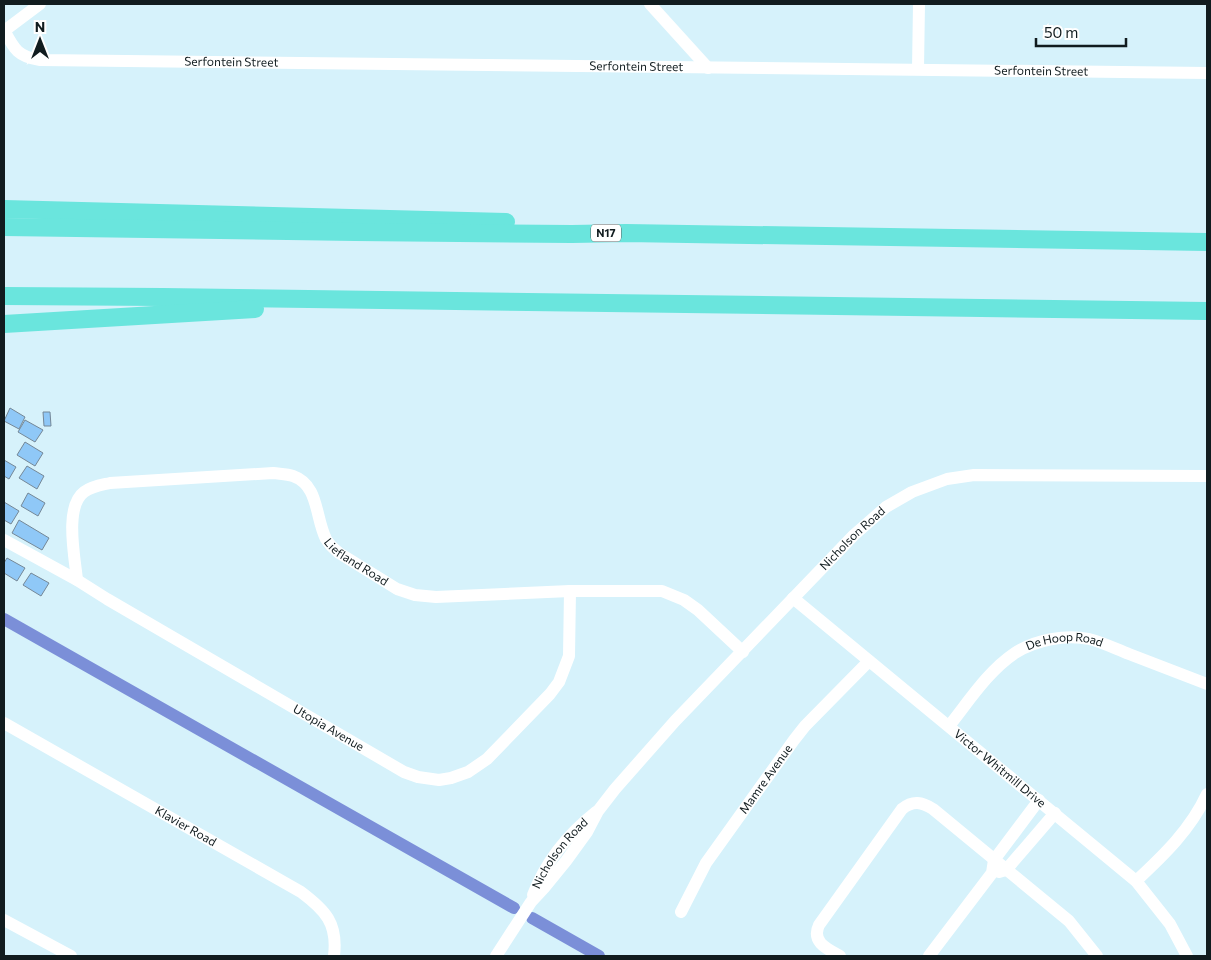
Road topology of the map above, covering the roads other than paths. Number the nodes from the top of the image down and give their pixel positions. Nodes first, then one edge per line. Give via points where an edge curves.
1 (40, 4) edge
2 (650, 4) edge
3 (919, 4) edge
4 (4, 30) edge
5 (708, 68) junction
6 (918, 69) junction
7 (1207, 73) edge
8 (4, 208) edge
9 (4, 227) edge
10 (626, 233) junction
11 (1207, 242) edge
12 (4, 296) edge
13 (393, 300) junction
14 (1207, 311) edge
15 (4, 324) edge
16 (1207, 476) edge
17 (4, 540) edge
18 (77, 580) junction
19 (570, 591) junction
20 (793, 598) junction
21 (743, 652) junction
22 (869, 660) junction
23 (1207, 684) edge
24 (4, 723) edge
25 (948, 726) junction
26 (1207, 794) edge
27 (1039, 800) junction
28 (1055, 813) junction
29 (994, 860) junction
30 (1006, 870) junction
31 (992, 873) junction
32 (1136, 882) junction
33 (681, 912) dead end
34 (4, 920) edge
35 (71, 956) edge
36 (334, 956) edge
37 (496, 956) edge
38 (840, 956) edge
39 (929, 956) edge
40 (1097, 956) edge
41 (1187, 956) edge

1 - 4 street
2 - 5 street
3 - 6 street
4 - 5 street, Serfontein Street via 17,52 40,60
5 - 6 street, Serfontein Street
6 - 7 street, Serfontein Street
8 - 10 highway via 492,222 602,227
9 - 10 highway, N17
10 - 11 highway, N17
12 - 13 highway
13 - 14 highway
13 - 15 highway
16 - 20 street, Nicholson Road via 999,474 947,479 899,499 870,519
17 - 18 street, Utopia Avenue
18 - 19 street, Liefland Road via 74,508 82,493 94,486 273,473 292,475 301,480 312,493 331,546 397,589 436,597
18 - 19 street, Utopia Avenue via 404,772 438,780 468,772 487,759 560,682 569,656
19 - 21 street, Liefland Road via 646,590 673,594 698,610
20 - 21 street, Nicholson Road
20 - 22 street, Victor Whitmill Drive
21 - 37 street, Nicholson Road via 657,742 598,811 567,838 542,874 531,902
22 - 25 street, Victor Whitmill Drive
22 - 33 street, Mamre Avenue via 794,740 706,864
23 - 25 street, De Hoop Road via 1089,639 1048,640 1016,652 1001,664
24 - 36 street, Klavier Road via 301,892 322,908 328,917 334,937
25 - 27 street, Victor Whitmill Drive
26 - 32 street via 1185,831
27 - 28 street, Victor Whitmill Drive
27 - 29 street
28 - 30 street
28 - 32 street, Victor Whitmill Drive
29 - 30 street
29 - 31 street
29 - 38 street via 926,805 919,802 907,805 817,931 822,945
30 - 31 street
30 - 40 street via 1069,921
31 - 39 street
32 - 41 street, Victor Whitmill Drive via 1170,924
34 - 35 street

